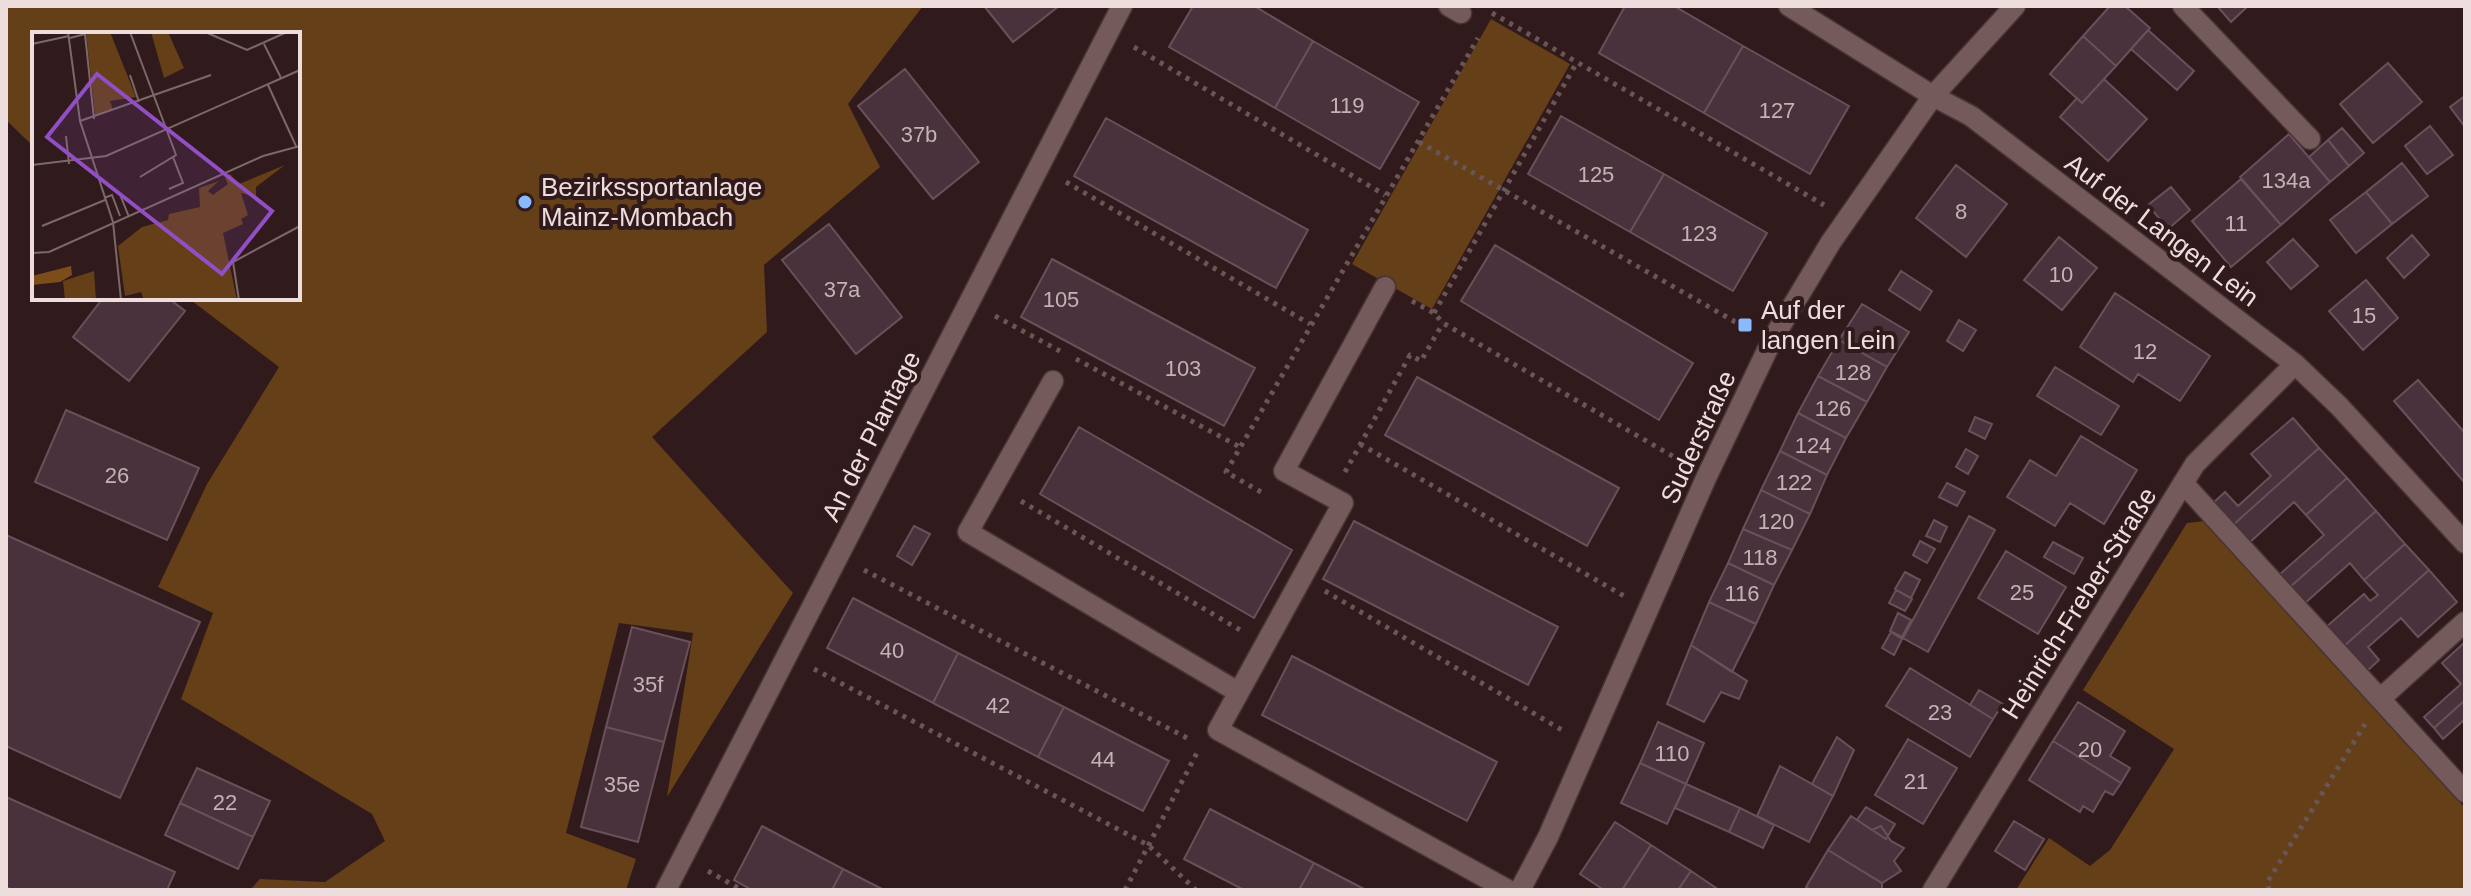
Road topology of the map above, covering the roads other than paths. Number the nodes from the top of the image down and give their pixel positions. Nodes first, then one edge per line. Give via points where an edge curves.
1 (1122, 6) edge
2 (1789, 6) edge
3 (2015, 6) edge
4 (2183, 6) edge
5 (1933, 96) junction
6 (2310, 139) dead end
7 (1385, 287) road end
8 (2295, 364) junction
9 (1053, 381) dead end
10 (2183, 483) junction
11 (2465, 543) edge
12 (2465, 622) edge
13 (1238, 692) junction
14 (2382, 700) junction
15 (2465, 792) edge
16 (666, 890) edge
17 (1508, 890) edge
18 (1520, 890) edge
19 (1933, 890) edge

1 - 16 street, An der Plantage
2 - 5 street, Auf der Langen Lein
3 - 5 street, Suderstraße
4 - 6 street
5 - 8 street, Auf der Langen Lein via 1971,116
5 - 18 street, Suderstraße via 1831,242 1772,340
7 - 13 street via 1284,471 1343,503
8 - 10 street, Heinrich-Freber-Straße via 2195,464
8 - 11 street, Auf der Langen Lein
9 - 13 street via 968,532
10 - 14 street
10 - 19 street, Heinrich-Freber-Straße
12 - 14 street
13 - 17 street via 1218,730
14 - 15 street

